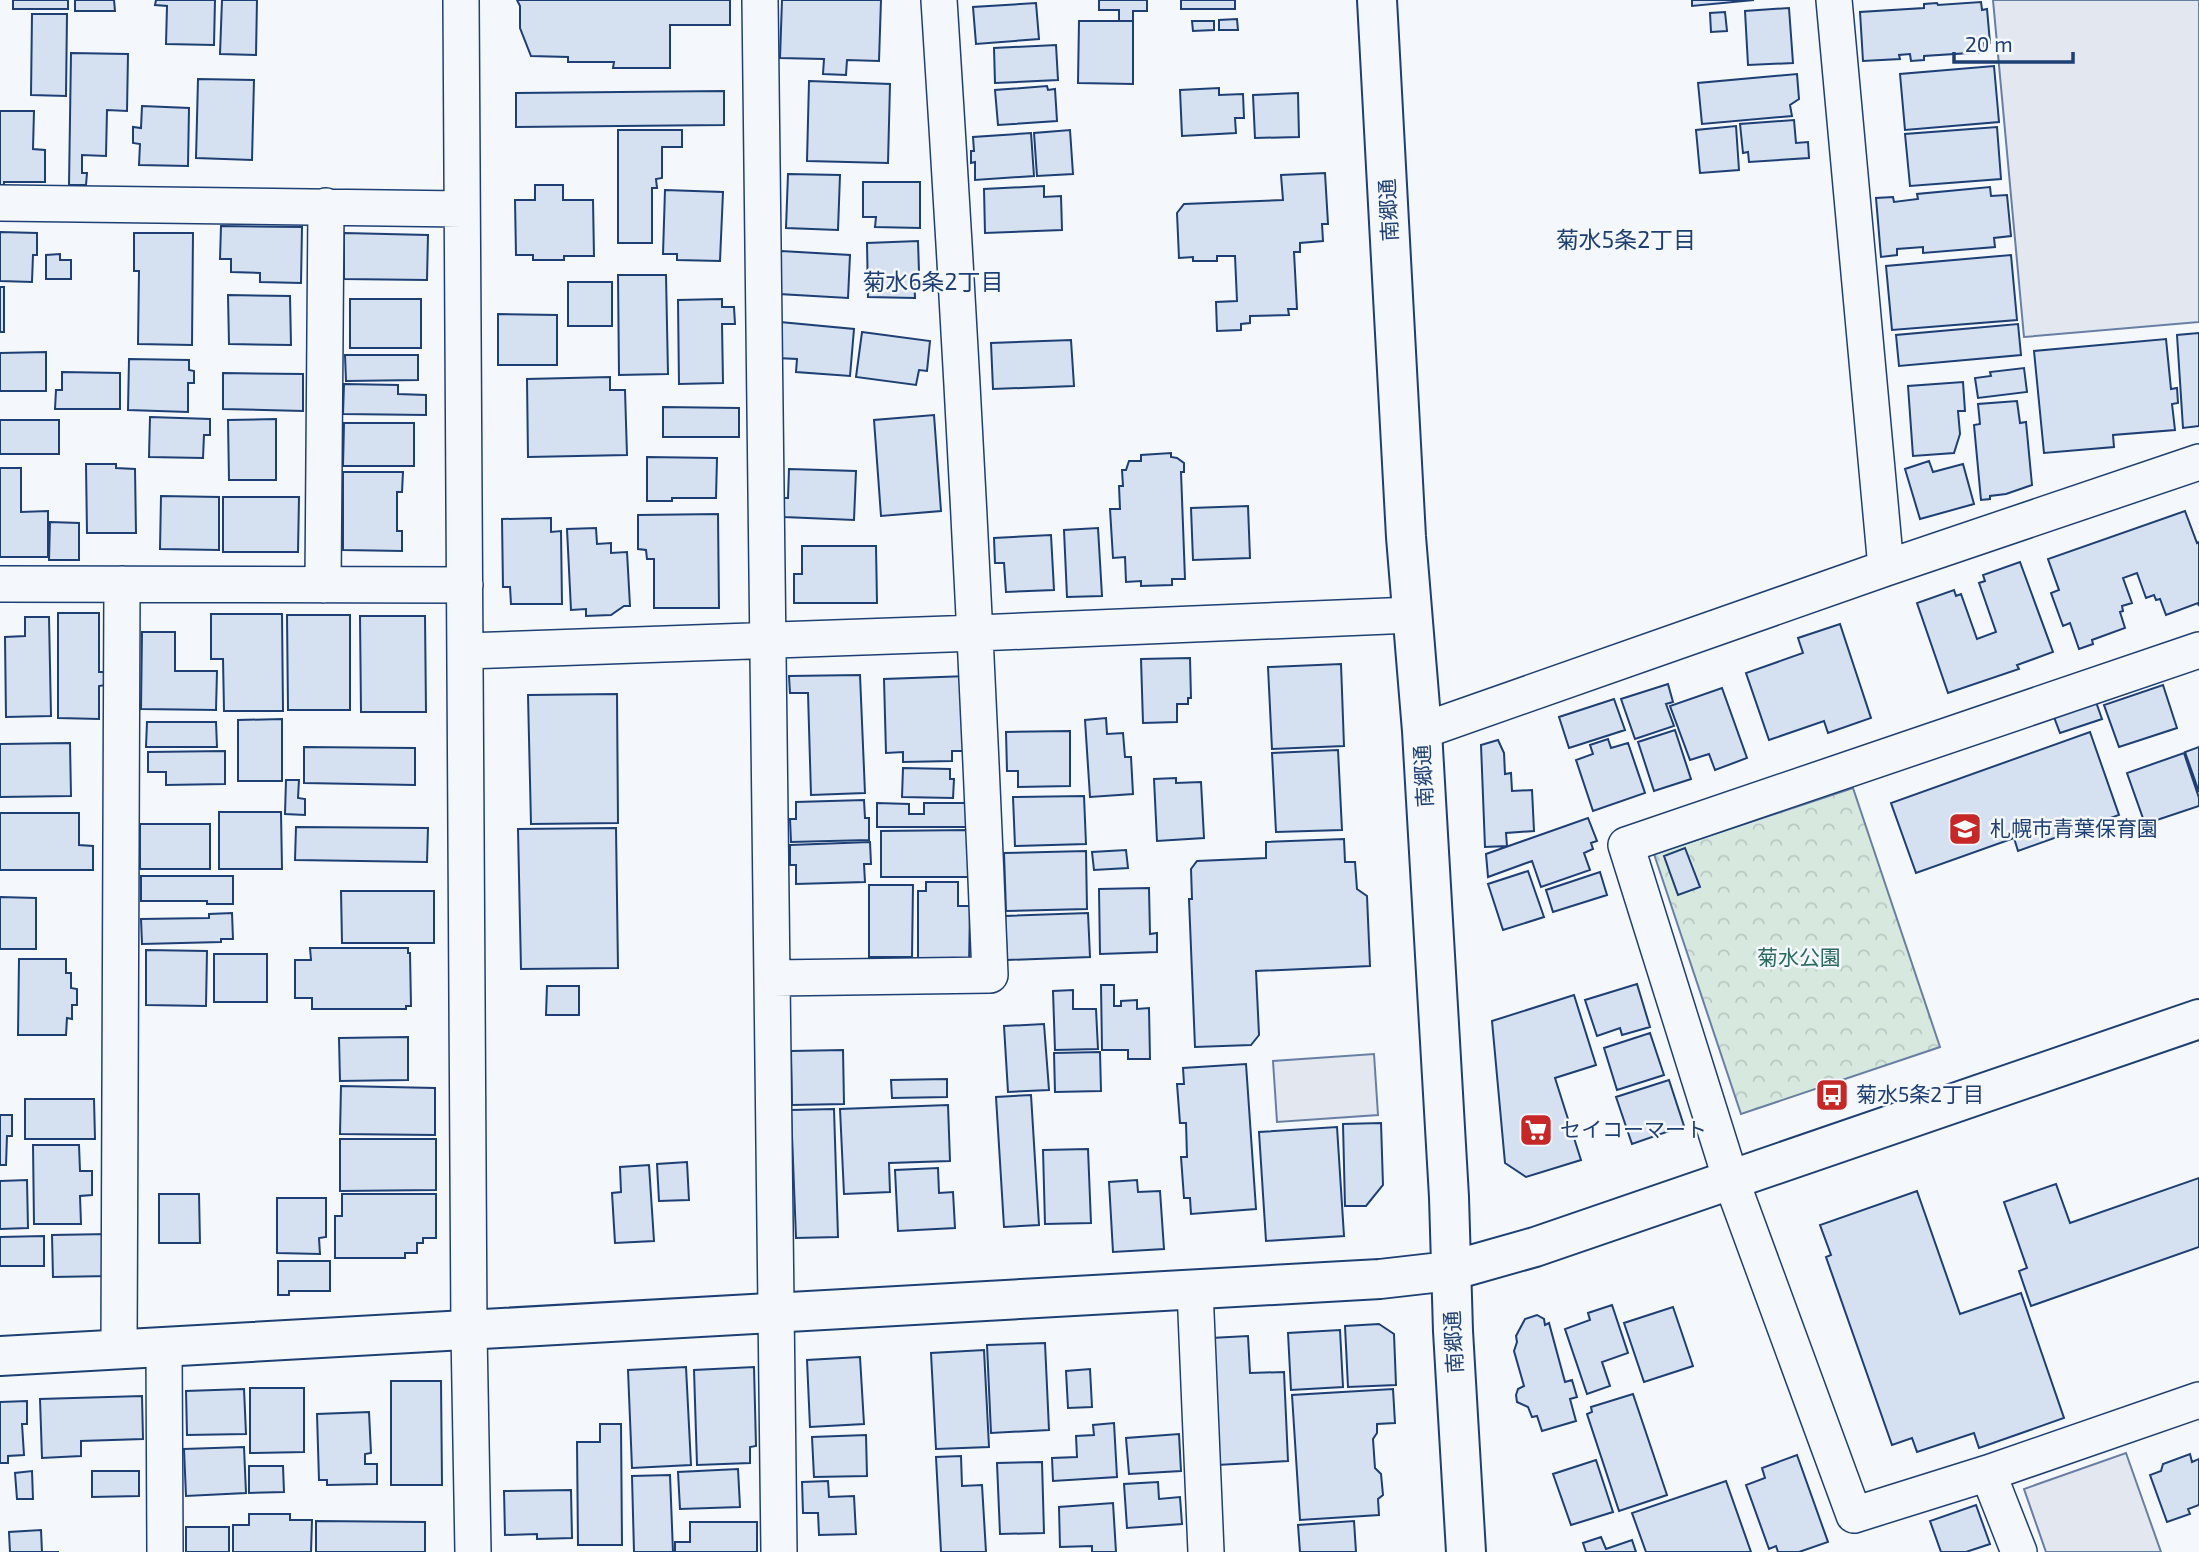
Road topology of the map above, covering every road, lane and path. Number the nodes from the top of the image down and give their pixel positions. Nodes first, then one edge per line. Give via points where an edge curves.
1 (461, 0) edge
2 (760, 0) edge
3 (939, 0) edge
4 (1377, 0) edge
5 (1834, 0) edge
6 (0, 203) edge
7 (326, 206) junction
8 (462, 209) junction
9 (2199, 463) edge
10 (1886, 568) junction
11 (0, 584) edge
12 (122, 584) junction
13 (323, 585) junction
14 (465, 585) junction
15 (1412, 615) junction
16 (976, 633) junction
17 (766, 641) junction
18 (2199, 650) edge
19 (465, 651) junction
20 (1422, 731) junction
21 (773, 978) junction
22 (2199, 1019) edge
23 (1731, 1180) junction
24 (1450, 1271) junction
25 (1195, 1289) junction
26 (775, 1314) junction
27 (469, 1332) junction
28 (164, 1347) junction
29 (119, 1350) junction
30 (0, 1356) edge
31 (2199, 1399) edge
32 (1988, 1473) junction
33 (165, 1552) edge
34 (473, 1552) edge
35 (779, 1552) edge
36 (1206, 1552) edge
37 (1466, 1552) edge
38 (2019, 1552) edge

1 - 8 street
2 - 17 street
3 - 16 street
4 - 15 street, 南郷通
5 - 10 street
6 - 7 street
7 - 8 street
7 - 13 street
8 - 14 street
9 - 10 street
10 - 20 street
11 - 12 street
12 - 13 street
12 - 29 street
13 - 14 street
14 - 19 street
15 - 16 street
15 - 20 street, 南郷通
16 - 17 street
16 - 21 street via 990,975
17 - 19 street
17 - 21 street
18 - 23 street via 1626,845
19 - 27 street
20 - 24 street, 南郷通
21 - 26 street
22 - 23 street
23 - 24 street
23 - 32 street via 1854,1515
24 - 25 street
24 - 37 street, 南郷通
25 - 26 street
25 - 36 street
26 - 27 street
26 - 35 street
27 - 28 street
27 - 34 street
28 - 29 street
28 - 33 street
29 - 30 street
31 - 32 street
32 - 38 street

